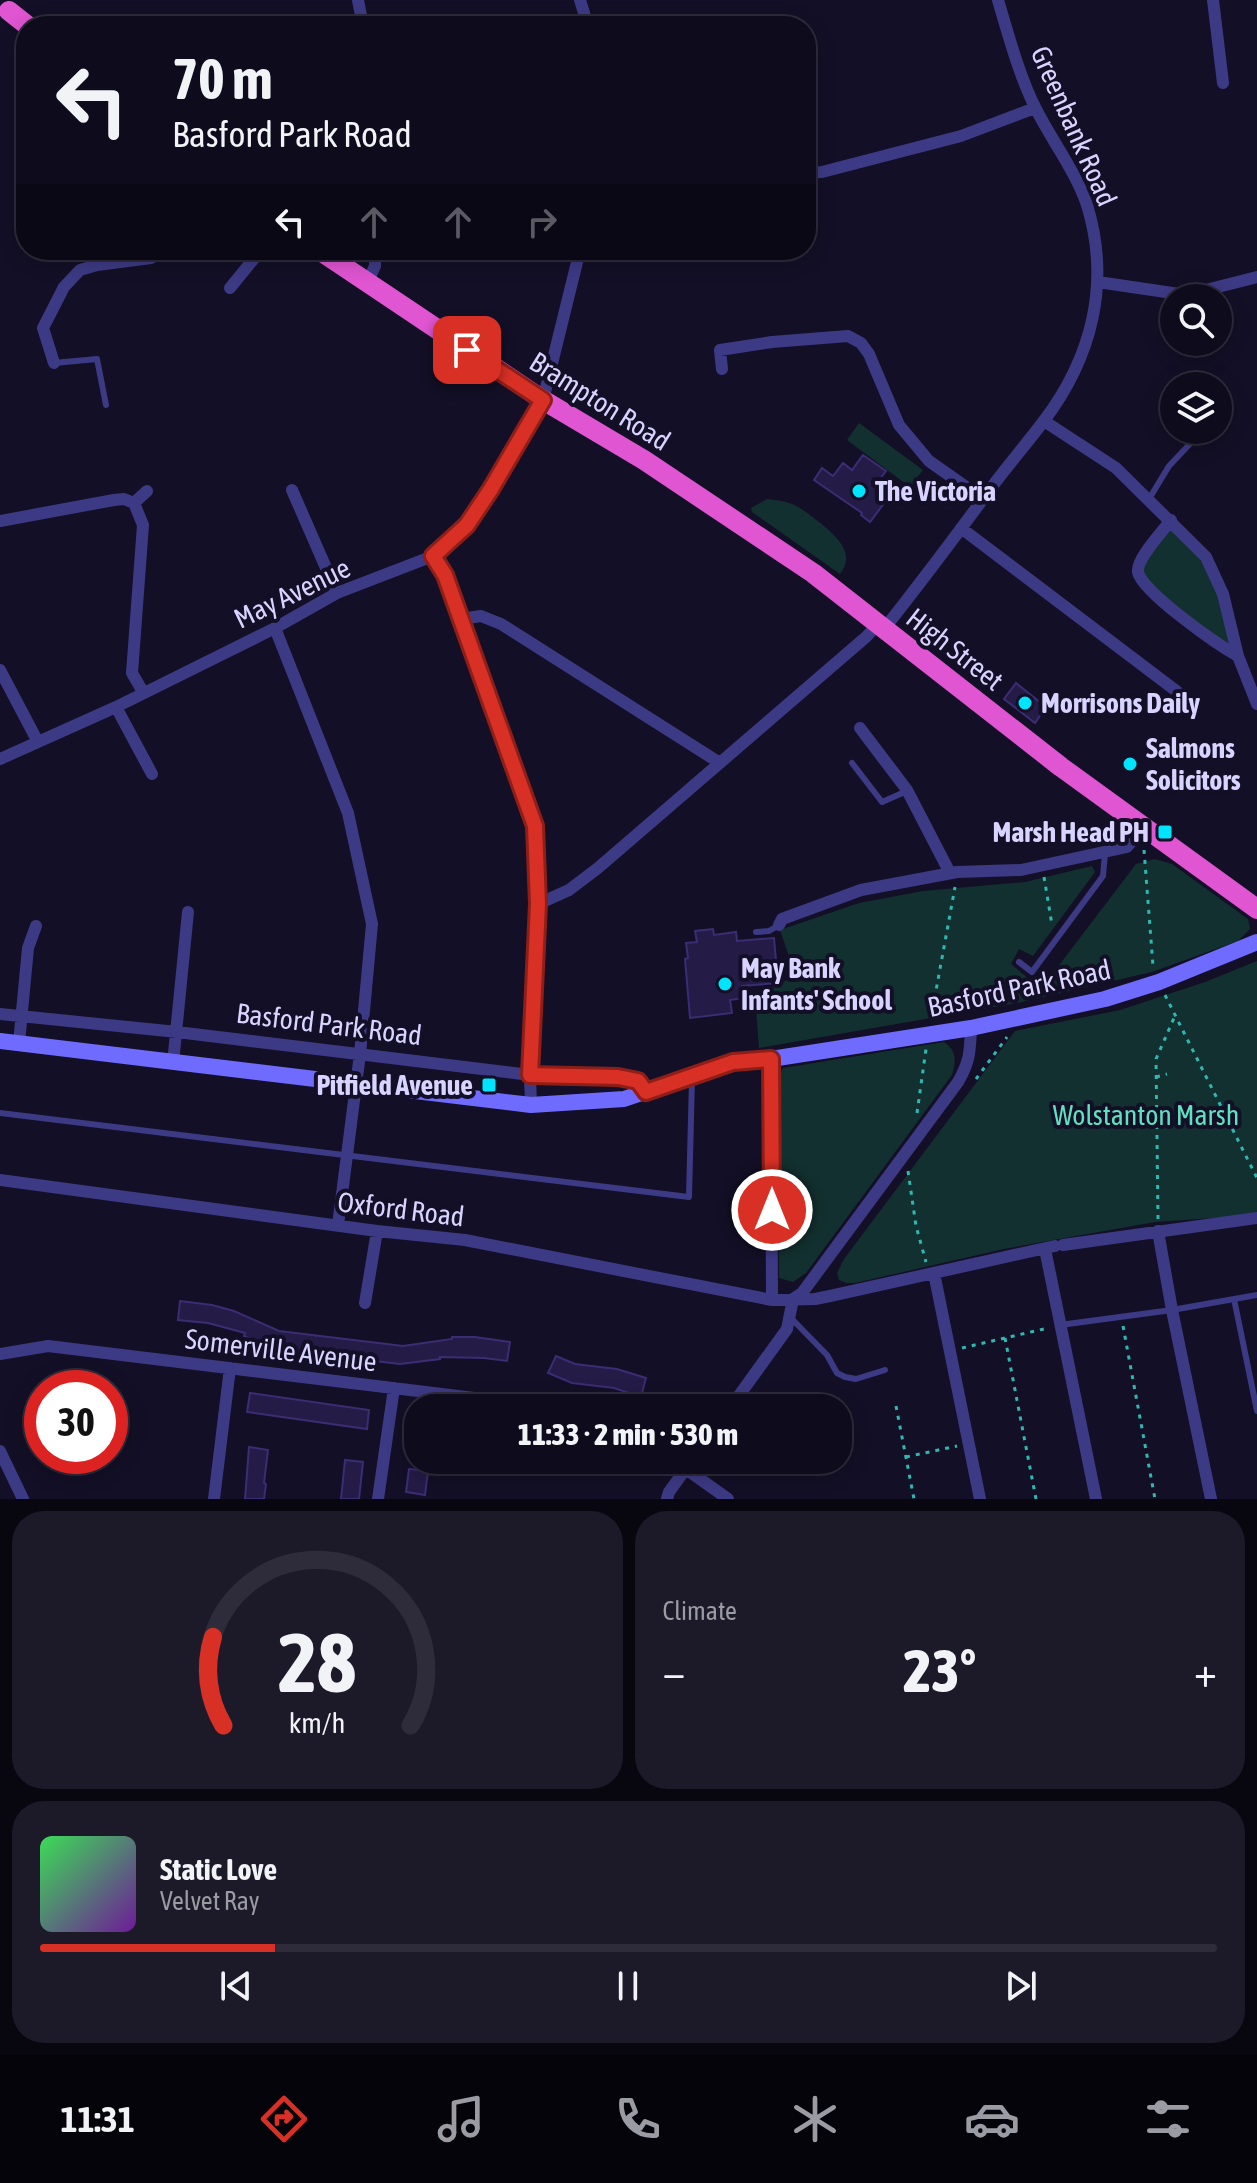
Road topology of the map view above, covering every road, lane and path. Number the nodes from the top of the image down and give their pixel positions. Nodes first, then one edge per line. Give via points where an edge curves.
1 (998, 0) edge
2 (1213, 0) edge
3 (1223, 83) dead end
4 (1035, 108) junction
5 (816, 172) edge
6 (136, 260) edge
7 (253, 260) edge
8 (334, 260) edge
9 (375, 260) edge
10 (578, 260) edge
11 (1257, 277) edge
12 (1098, 282) junction
13 (367, 283) junction
14 (230, 288) dead end
15 (54, 363) joint
16 (722, 369) dead end
17 (543, 400) junction
18 (106, 405) dead end
19 (1044, 421) junction
20 (1190, 444) edge
21 (292, 490) dead end
22 (147, 491) dead end
23 (983, 499) junction
24 (1149, 499) junction
25 (134, 503) junction
26 (1171, 520) junction
27 (0, 521) edge
28 (964, 525) junction
29 (433, 556) junction
30 (813, 573) joint
31 (337, 593) junction
32 (461, 619) junction
33 (881, 626) junction
34 (275, 628) junction
35 (1238, 656) junction
36 (0, 670) edge
37 (143, 692) junction
38 (1179, 693) dead end
39 (1257, 704) edge
40 (116, 707) junction
41 (860, 728) dead end
42 (38, 742) junction
43 (0, 759) edge
44 (720, 763) junction
45 (852, 763) dead end
46 (152, 774) dead end
47 (907, 790) junction
48 (1143, 828) junction
49 (1106, 852) junction
50 (1042, 866) junction
51 (954, 872) junction
52 (538, 904) junction
53 (1257, 909) edge
54 (188, 912) dead end
55 (779, 925) joint
56 (36, 926) dead end
57 (756, 932) dead end
58 (1055, 941) junction
59 (1257, 942) edge
60 (1019, 962) dead end
61 (1159, 982) junction
62 (0, 1014) edge
63 (21, 1016) junction
64 (1174, 1017) junction
65 (971, 1028) junction
66 (1013, 1030) dead end
67 (177, 1032) junction
68 (932, 1040) junction
69 (0, 1041) edge
70 (19, 1043) junction
71 (360, 1054) junction
72 (771, 1059) junction
73 (1196, 1059) junction
74 (1188, 1062) dead end
75 (173, 1063) junction
76 (1167, 1074) dead end
77 (530, 1075) junction
78 (692, 1076) junction
79 (1156, 1077) junction
80 (975, 1080) dead end
81 (356, 1084) junction
82 (646, 1092) junction
83 (531, 1105) junction
84 (924, 1107) dead end
85 (0, 1113) edge
86 (346, 1155) junction
87 (1257, 1178) edge
88 (0, 1180) edge
89 (900, 1181) dead end
90 (1257, 1218) edge
91 (338, 1225) junction
92 (377, 1231) junction
93 (1158, 1231) junction
94 (1054, 1247) junction
95 (931, 1270) junction
96 (1257, 1295) edge
97 (793, 1299) junction
98 (1234, 1299) junction
99 (772, 1300) junction
100 (365, 1303) dead end
101 (1172, 1310) junction
102 (789, 1316) junction
103 (1121, 1317) junction
104 (1060, 1325) junction
105 (1005, 1338) junction
106 (951, 1350) junction
107 (0, 1354) edge
108 (230, 1368) junction
109 (885, 1370) dead end
110 (394, 1388) junction
111 (443, 1394) edge
112 (740, 1394) edge
113 (896, 1406) dead end
114 (1257, 1411) edge
115 (969, 1443) junction
116 (0, 1451) edge
117 (906, 1457) junction
118 (682, 1474) edge
119 (699, 1474) edge
120 (23, 1499) edge
121 (214, 1499) edge
122 (378, 1499) edge
123 (667, 1499) edge
124 (728, 1499) edge
125 (914, 1499) edge
126 (980, 1499) edge
127 (1036, 1499) edge
128 (1096, 1499) edge
129 (1155, 1499) edge
130 (1211, 1499) edge

1 - 4 street, Greenbank Road
2 - 3 street
4 - 5 street via 961,136
4 - 12 street, Greenbank Road via 1086,203
6 - 15 street via 80,270 64,287 43,328
7 - 14 street
8 - 13 highway, Brampton Road
9 - 13 street
10 - 17 street, May Avenue
11 - 12 street via 1186,295
12 - 19 street, Greenbank Road via 1078,366
13 - 17 highway, Brampton Road
15 - 18 lane via 97,359
16 - 23 street via 720,350 848,336 869,354 899,425 929,461
17 - 29 street, May Avenue via 467,525
17 - 30 highway, Brampton Road
19 - 23 street, Greenbank Road
19 - 24 street via 1116,468
20 - 24 lane
21 - 31 street
22 - 25 street
23 - 28 street, Greenbank Road
24 - 26 street
25 - 27 street via 114,500
25 - 37 street via 143,525 132,673
26 - 35 street via 1206,557 1223,594
26 - 35 street via 1139,561 1138,573 1145,587
28 - 33 street, Greenbank Road
28 - 38 street
29 - 31 street, May Avenue
29 - 32 street
30 - 33 highway, High Street
31 - 34 street, May Avenue
32 - 44 street via 481,616 501,624
32 - 52 street via 535,826
33 - 44 street, Greenbank Road
33 - 48 highway, High Street
34 - 37 street, May Avenue
34 - 71 street via 348,813 372,924
35 - 39 street
36 - 42 street
37 - 40 street, May Avenue
40 - 42 street, May Avenue
40 - 46 street
41 - 47 street
42 - 43 street, May Avenue
44 - 52 street, Greenbank Road via 588,876
45 - 47 lane via 882,802
47 - 51 street
48 - 49 street via 1127,847
48 - 53 highway, High Street
48 - 61 path
49 - 50 street
49 - 58 lane via 1103,876
50 - 51 street
50 - 58 path
51 - 55 street via 861,890 782,919
51 - 68 path
52 - 77 street
54 - 67 street
55 - 57 lane
56 - 63 street via 28,948
58 - 60 lane via 1032,972
59 - 61 main road, Basford Park Road
61 - 64 path
61 - 65 main road, Basford Park Road
62 - 63 street, Basford Park Road
63 - 67 street, Basford Park Road
63 - 70 street
64 - 73 path
64 - 79 path via 1156,1059
65 - 68 main road, Basford Park Road
65 - 97 street via 970,1057 958,1082
66 - 80 path
67 - 71 street, Basford Park Road
67 - 75 street
68 - 72 main road, Basford Park Road
68 - 84 path via 917,1118
69 - 70 main road, Basford Park Road
70 - 75 main road, Basford Park Road
71 - 77 street, Basford Park Road
71 - 81 street
72 - 78 main road, Basford Park Road via 733,1062
72 - 99 street
73 - 74 path
73 - 87 path
75 - 81 main road, Basford Park Road
76 - 79 path
77 - 82 street, Basford Park Road via 618,1077 638,1081
77 - 83 street
78 - 82 main road, Basford Park Road
78 - 86 lane via 689,1197
79 - 93 path
81 - 83 main road, Basford Park Road
81 - 86 street
82 - 83 main road, Basford Park Road via 624,1099
85 - 86 lane
86 - 91 street
88 - 91 street, Oxford Road
89 - 95 path via 908,1170 916,1226
90 - 93 street, Oxford Road
91 - 92 street, Oxford Road
92 - 99 street, Oxford Road via 465,1240
92 - 100 street
93 - 94 street, Oxford Road
93 - 101 street
94 - 95 street, Oxford Road
94 - 104 street
95 - 97 street, Oxford Road via 830,1296
95 - 106 street
96 - 98 lane
97 - 99 street, Oxford Road
97 - 102 street
98 - 101 lane
98 - 114 lane
101 - 103 lane
101 - 130 street
102 - 109 lane via 837,1373 856,1379
102 - 112 street via 787,1329
103 - 104 lane
103 - 129 path
104 - 105 path
104 - 128 street
105 - 106 path
105 - 127 path
106 - 115 street
107 - 108 street, Somerville Avenue via 48,1346
108 - 110 street, Somerville Avenue
108 - 121 street
110 - 111 street, Somerville Avenue
110 - 122 street
113 - 117 path
115 - 117 path
115 - 126 street
116 - 120 street
117 - 125 path
118 - 123 street
119 - 124 street

